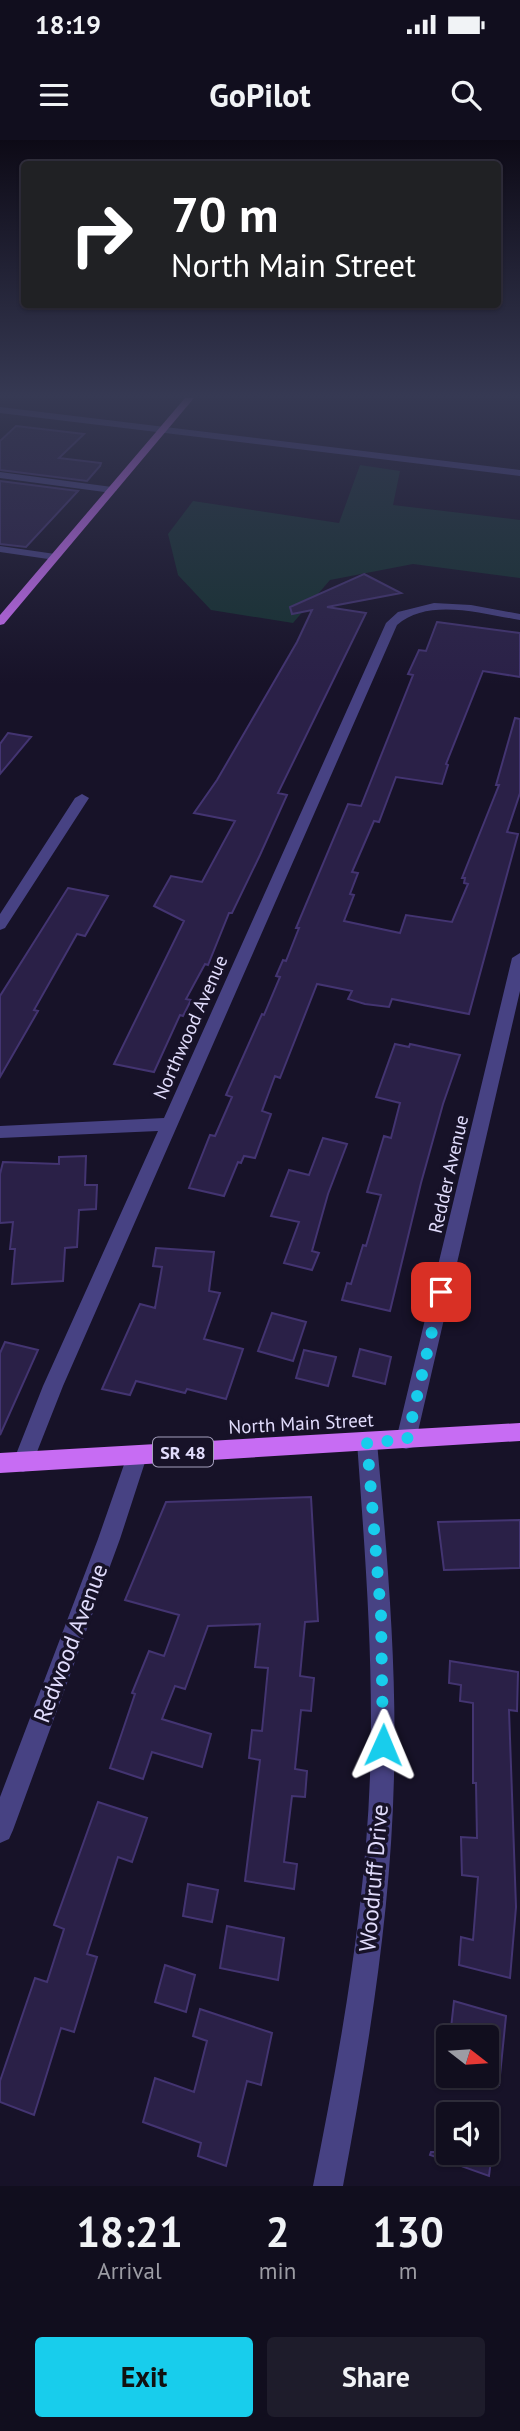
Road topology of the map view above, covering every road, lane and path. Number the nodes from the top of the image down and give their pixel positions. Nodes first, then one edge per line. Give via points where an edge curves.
1 (109, 493) edge
2 (0, 549) edge
3 (55, 557) junction
4 (520, 617) edge
5 (0, 622) edge
6 (82, 798) dead end
7 (0, 925) edge
8 (520, 958) edge
9 (170, 1124) junction
10 (0, 1132) edge
11 (520, 1432) edge
12 (407, 1440) junction
13 (367, 1442) junction
14 (137, 1456) junction
15 (23, 1462) junction
16 (0, 1463) edge
17 (0, 1830) edge
18 (328, 2186) edge

1 - 3 main road
2 - 3 street
3 - 5 main road
4 - 9 street, Northwood Avenue via 421,608 401,614 392,623
6 - 7 street
8 - 12 street, Redder Avenue
9 - 10 street
9 - 15 street, Northwood Avenue
11 - 12 main road, North Main Street / SR 48
12 - 13 main road, North Main Street / SR 48
13 - 14 main road, North Main Street / SR 48
13 - 18 street, Woodruff Drive via 381,1615 381,1794 364,1975
14 - 15 main road, North Main Street / SR 48
14 - 17 street, Redwood Avenue
15 - 16 main road, North Main Street / SR 48

